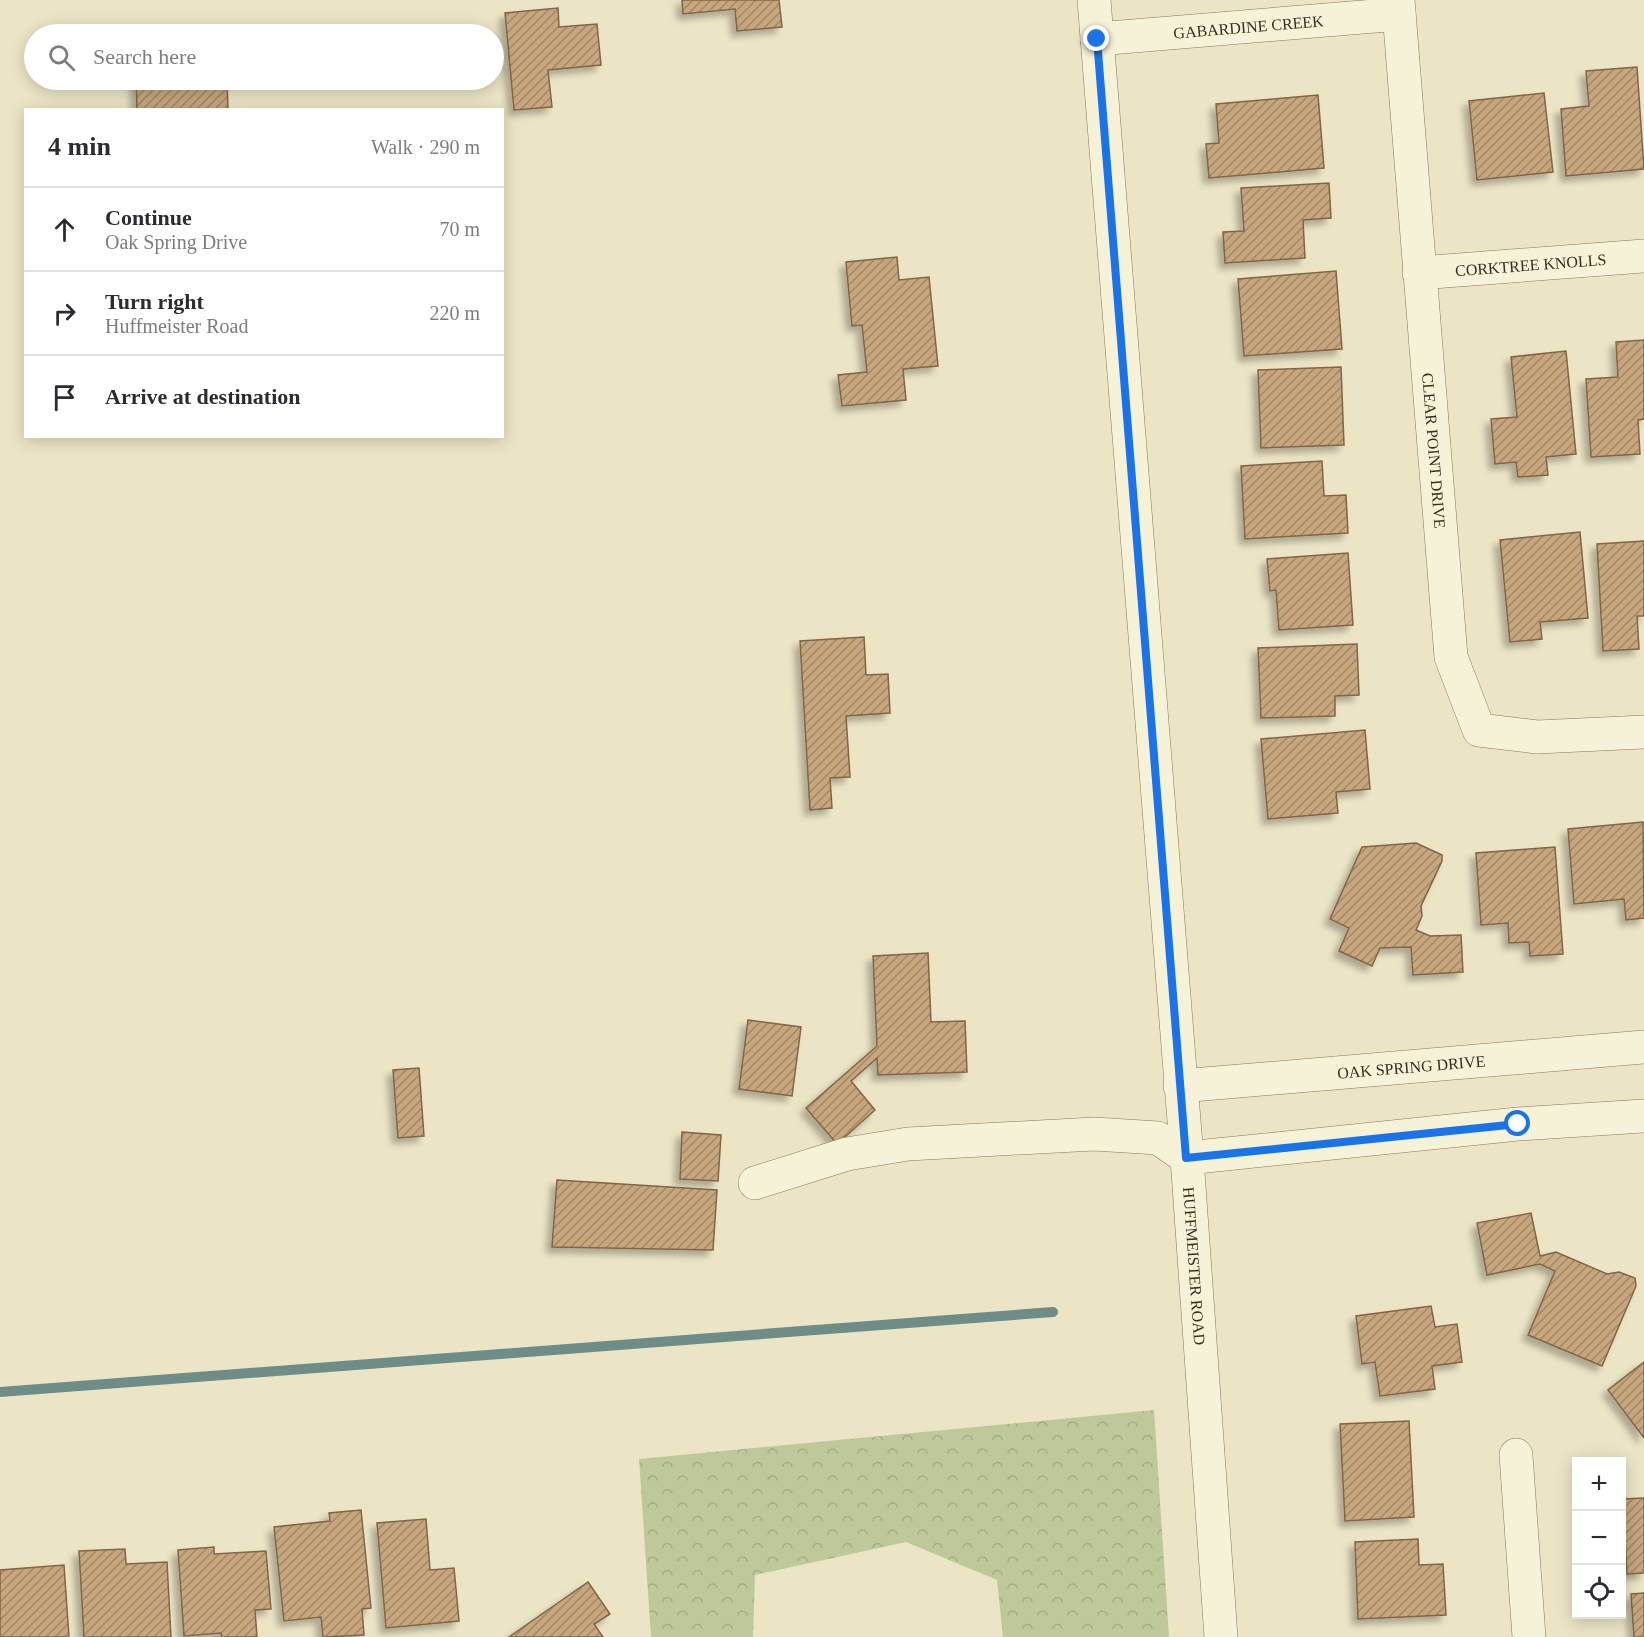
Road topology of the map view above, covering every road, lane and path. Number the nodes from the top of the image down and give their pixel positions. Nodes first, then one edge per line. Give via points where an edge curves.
1 (1094, 0) edge
2 (1399, 7) edge
3 (1097, 39) junction
4 (1644, 256) edge
5 (1419, 273) junction
6 (1644, 732) edge
7 (1644, 1047) edge
8 (1180, 1086) junction
9 (1644, 1116) edge
10 (1186, 1158) junction
11 (755, 1183) dead end
12 (1516, 1455) dead end
13 (1221, 1637) edge
14 (1529, 1637) edge

1 - 3 street, HUFFMEISTER ROAD
2 - 3 street, GABARDINE CREEK
2 - 5 street, CLEAR POINT DRIVE
3 - 8 street, HUFFMEISTER ROAD
4 - 5 street, CORKTREE KNOLLS
5 - 6 street, CLEAR POINT DRIVE via 1451,657 1479,730 1538,737
7 - 8 street, OAK SPRING DRIVE
8 - 10 street, HUFFMEISTER ROAD
9 - 10 street via 1518,1124
10 - 11 street via 1158,1138 1094,1134 908,1144 847,1155
10 - 13 street, HUFFMEISTER ROAD
12 - 14 street

